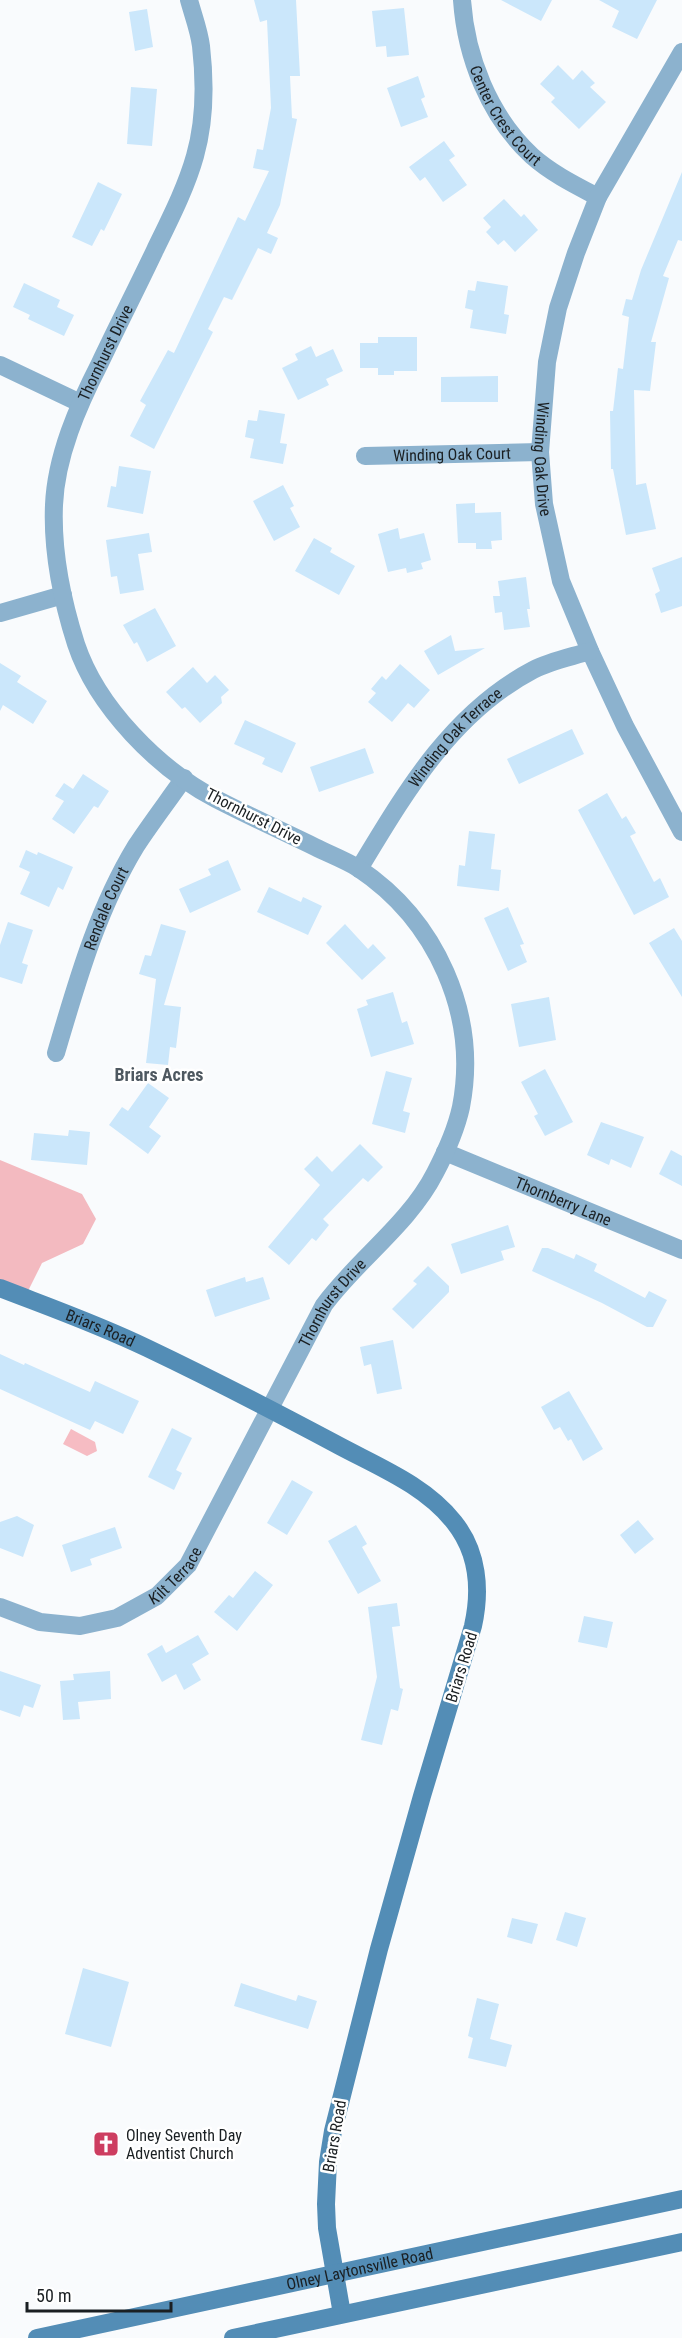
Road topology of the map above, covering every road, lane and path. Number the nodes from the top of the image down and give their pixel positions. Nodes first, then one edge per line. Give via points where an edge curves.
1 (189, 0) edge
2 (462, 0) edge
3 (682, 52) edge
4 (598, 197) junction
5 (0, 365) edge
6 (80, 403) junction
7 (540, 452) junction
8 (365, 456) dead end
9 (63, 595) junction
10 (0, 613) edge
11 (590, 651) junction
12 (184, 778) junction
13 (682, 832) edge
14 (359, 869) junction
15 (56, 1053) dead end
16 (445, 1152) junction
17 (682, 1250) edge
18 (0, 1288) edge
19 (270, 1408) junction
20 (0, 1607) edge
21 (682, 2199) edge
22 (682, 2242) edge
23 (334, 2273) junction
24 (342, 2314) junction
25 (37, 2338) edge
26 (232, 2338) edge

1 - 6 street, Thornhurst Drive via 201,43 203,107 196,154 177,205
2 - 4 street, Center Crest Court via 471,55 494,110 532,156
3 - 4 street, Winding Oak Drive
4 - 7 street, Winding Oak Drive via 558,308 547,362
5 - 6 street
6 - 9 street, Thornhurst Drive via 54,502 55,552
7 - 8 street, Winding Oak Court
7 - 11 street, Winding Oak Drive via 544,504 561,580
9 - 10 street
9 - 12 street, Thornhurst Drive via 77,648 100,694 140,744
11 - 13 street, Winding Oak Drive
11 - 14 street, Winding Oak Terrace via 534,670 489,698 450,735 406,792
12 - 14 street, Thornhurst Drive via 212,797
12 - 15 street, Rendale Court via 136,847 103,912
14 - 16 street, Thornhurst Drive via 421,928 442,960 456,998 465,1039 465,1078 455,1127
16 - 17 street, Thornberry Lane
16 - 19 street, Thornhurst Drive via 412,1208 354,1267 324,1305
18 - 19 street, Briars Road via 146,1347
19 - 20 street, Kilt Terrace via 188,1565 158,1596 117,1618 80,1626 40,1622
19 - 23 street, Briars Road via 429,1497 455,1524 469,1546 477,1572 478,1602 473,1626 422,1796 333,2131 326,2204
21 - 23 street, Olney Laytonsville Road
22 - 24 street
23 - 24 street, Briars Road
23 - 25 street, Olney Laytonsville Road
24 - 26 street

